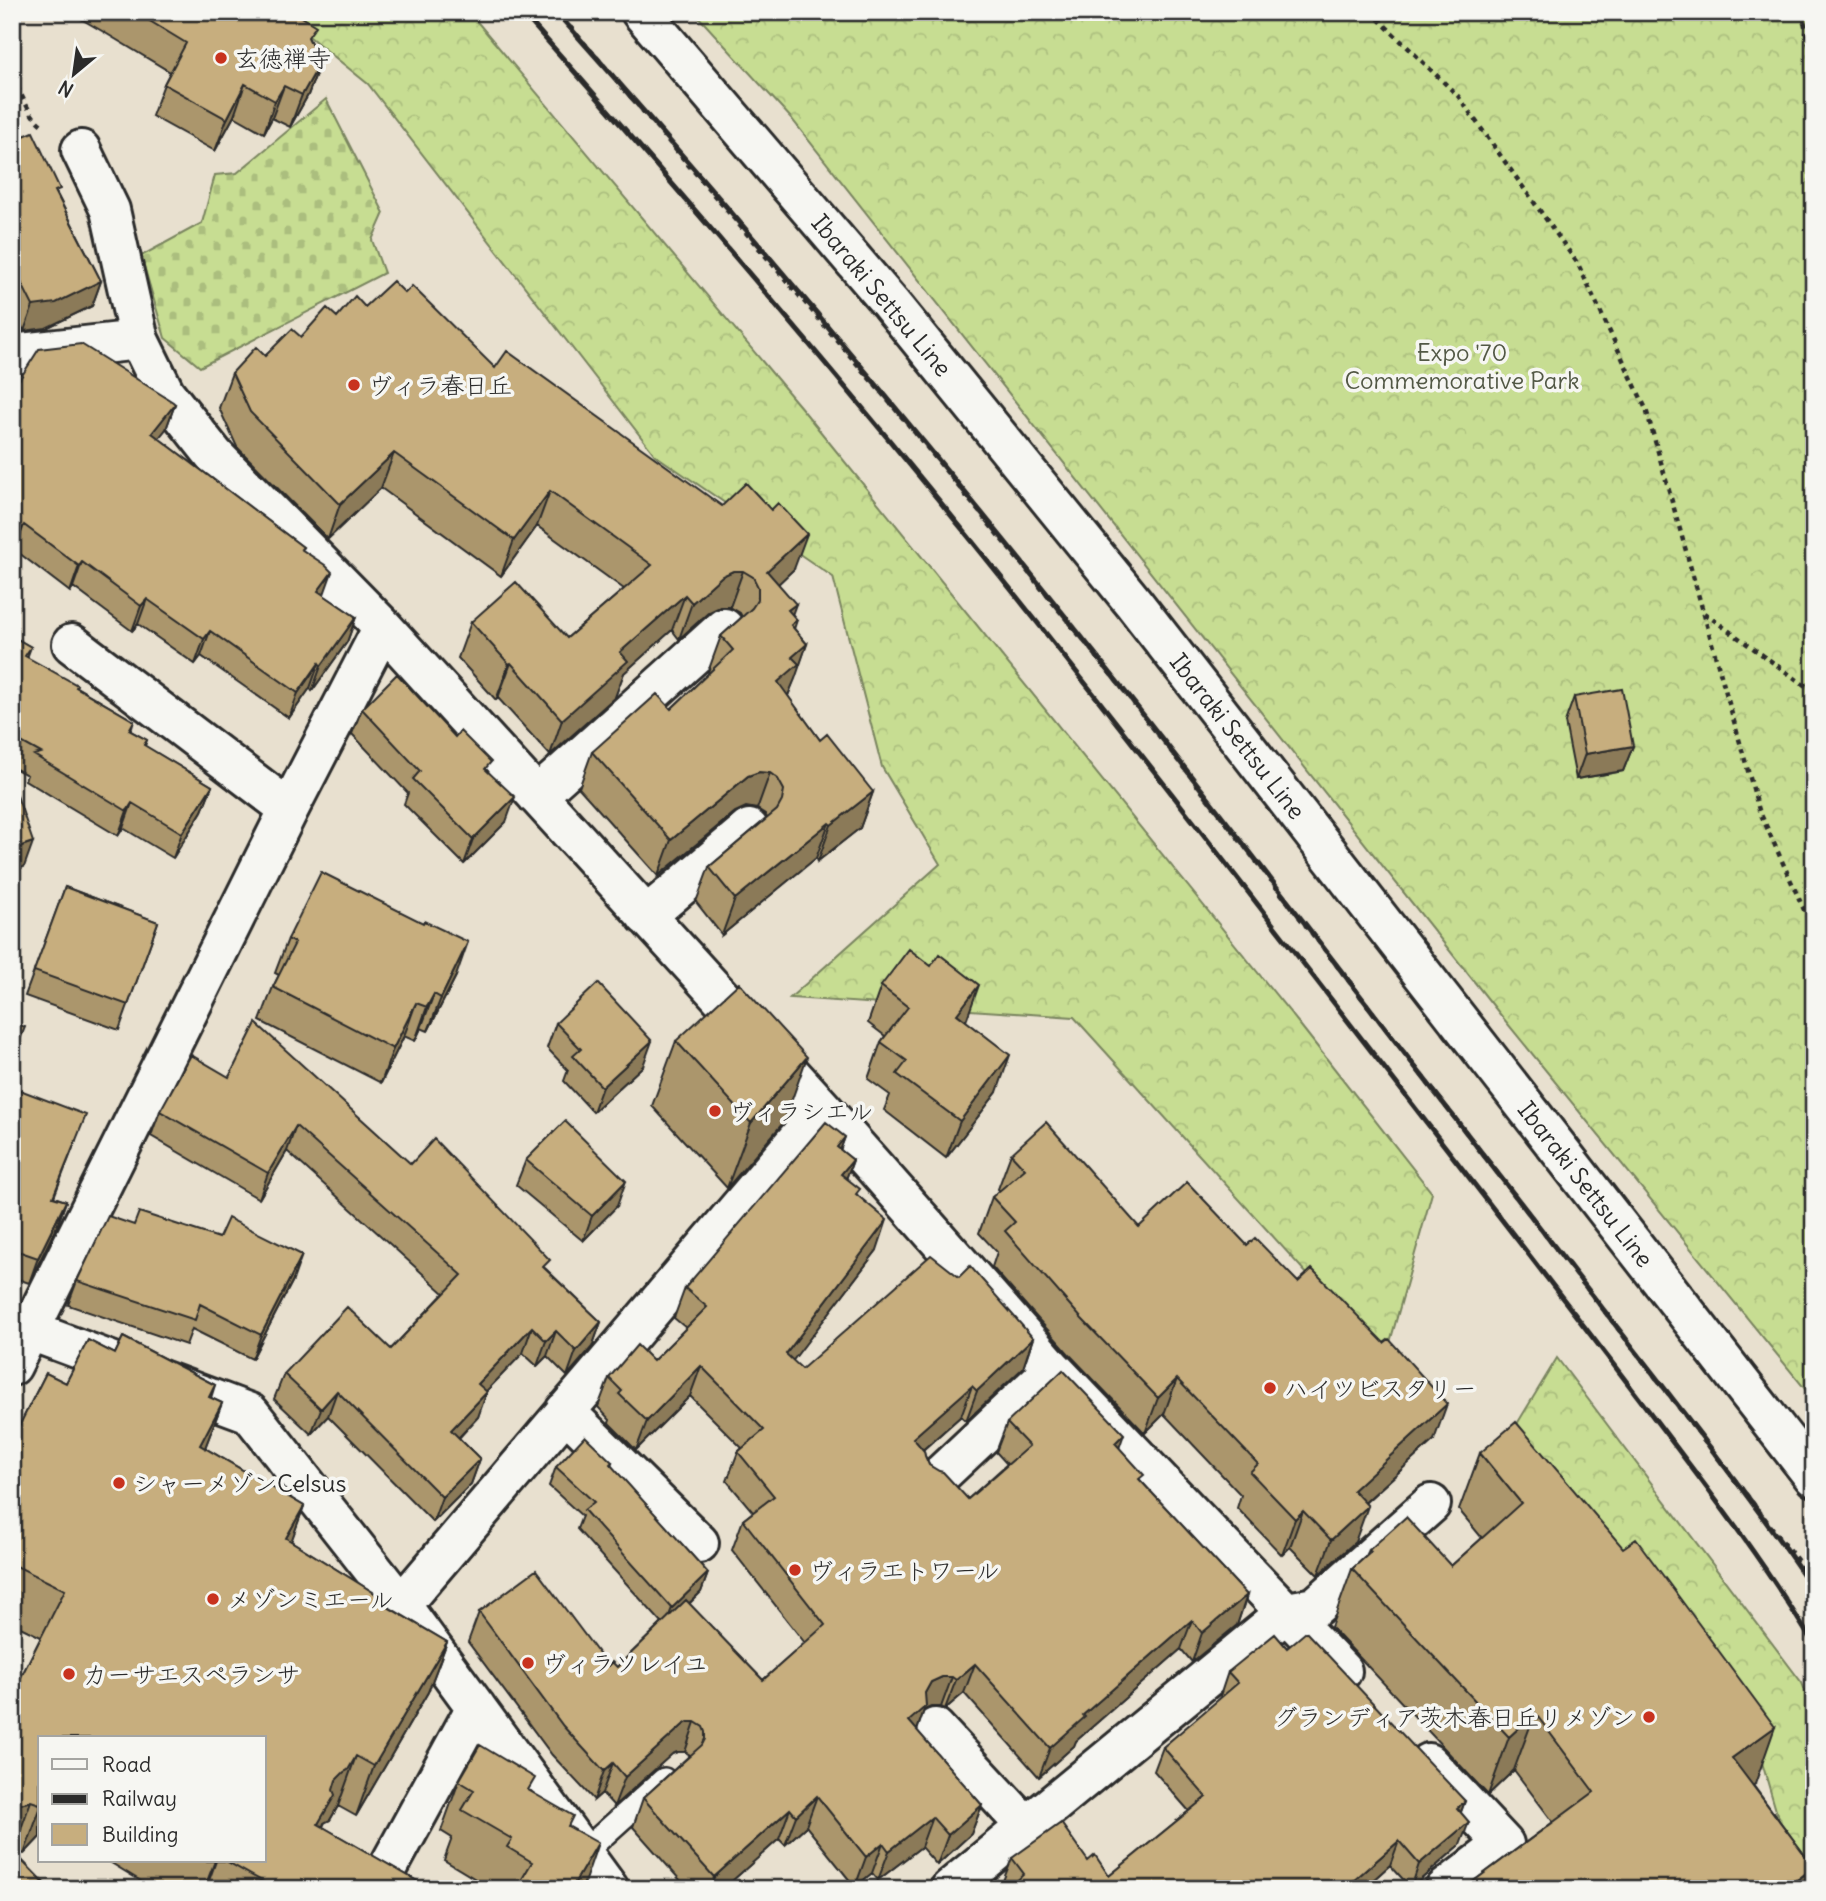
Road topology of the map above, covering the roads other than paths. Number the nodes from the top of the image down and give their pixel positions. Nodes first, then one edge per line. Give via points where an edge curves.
1 (641, 12) edge
2 (81, 150) road end
3 (139, 340) junction
4 (12, 354) edge
5 (383, 627) junction
6 (724, 628) dead end
7 (72, 644) dead end
8 (537, 796) junction
9 (289, 809) junction
10 (749, 828) dead end
11 (646, 916) junction
12 (823, 1109) junction
13 (21, 1327) edge
14 (12, 1366) edge
15 (1053, 1369) junction
16 (565, 1411) junction
17 (1814, 1477) edge
18 (935, 1480) edge
19 (1431, 1504) dead end
20 (699, 1543) dead end
21 (401, 1605) junction
22 (1287, 1612) junction
23 (1362, 1693) edge
24 (476, 1707) junction
25 (935, 1728) dead end
26 (1410, 1743) edge
27 (681, 1765) edge
28 (1026, 1826) junction
29 (583, 1853) junction
30 (386, 1867) edge
31 (609, 1889) edge
32 (950, 1889) edge
33 (1445, 1889) edge

1 - 17 street, Ibaraki Settsu Line via 890,303 1141,612
2 - 3 street via 110,210
3 - 4 street
3 - 5 street via 165,393 214,455
5 - 8 street
5 - 9 street
6 - 8 street
7 - 9 street
8 - 11 street
9 - 13 street
10 - 11 street
11 - 12 street
12 - 15 street
12 - 16 street
13 - 14 street
13 - 21 street via 250,1413
15 - 18 street
15 - 22 street
16 - 20 street
16 - 21 street
19 - 22 street via 1315,1607
21 - 24 street
22 - 23 street
22 - 28 street
24 - 29 street
24 - 30 street
25 - 28 street
26 - 33 street via 1504,1844
27 - 29 lane
28 - 32 street
29 - 31 street

